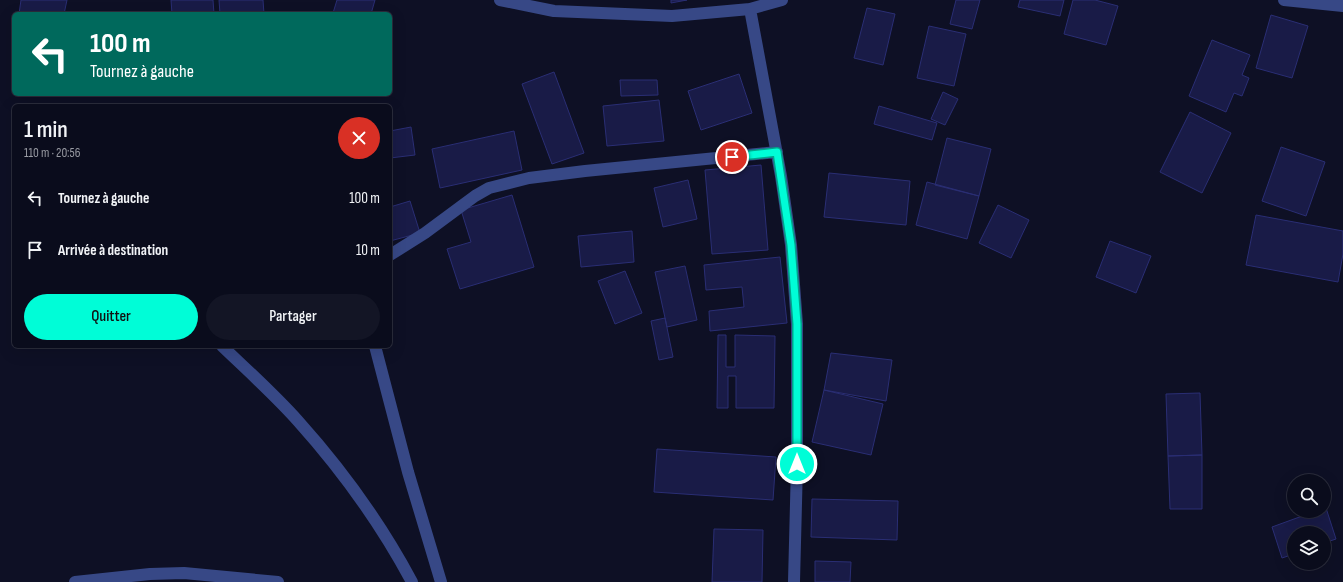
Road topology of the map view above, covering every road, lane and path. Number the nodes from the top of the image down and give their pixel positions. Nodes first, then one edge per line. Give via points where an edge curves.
1 (500, 0) edge
2 (782, 0) edge
3 (1284, 0) edge
4 (1338, 4) edge
5 (750, 9) junction
6 (777, 152) junction
7 (392, 254) edge
8 (224, 348) edge
9 (376, 348) edge
10 (75, 582) edge
11 (278, 582) edge
12 (412, 582) edge
13 (440, 582) edge
14 (794, 582) edge

1 - 5 street via 554,11 672,16
2 - 5 street
3 - 4 street
5 - 6 street
6 - 7 street via 585,171 530,178 489,188
6 - 14 street via 791,245 797,324
8 - 12 street via 298,421 360,497
9 - 13 street
10 - 11 street via 184,573

